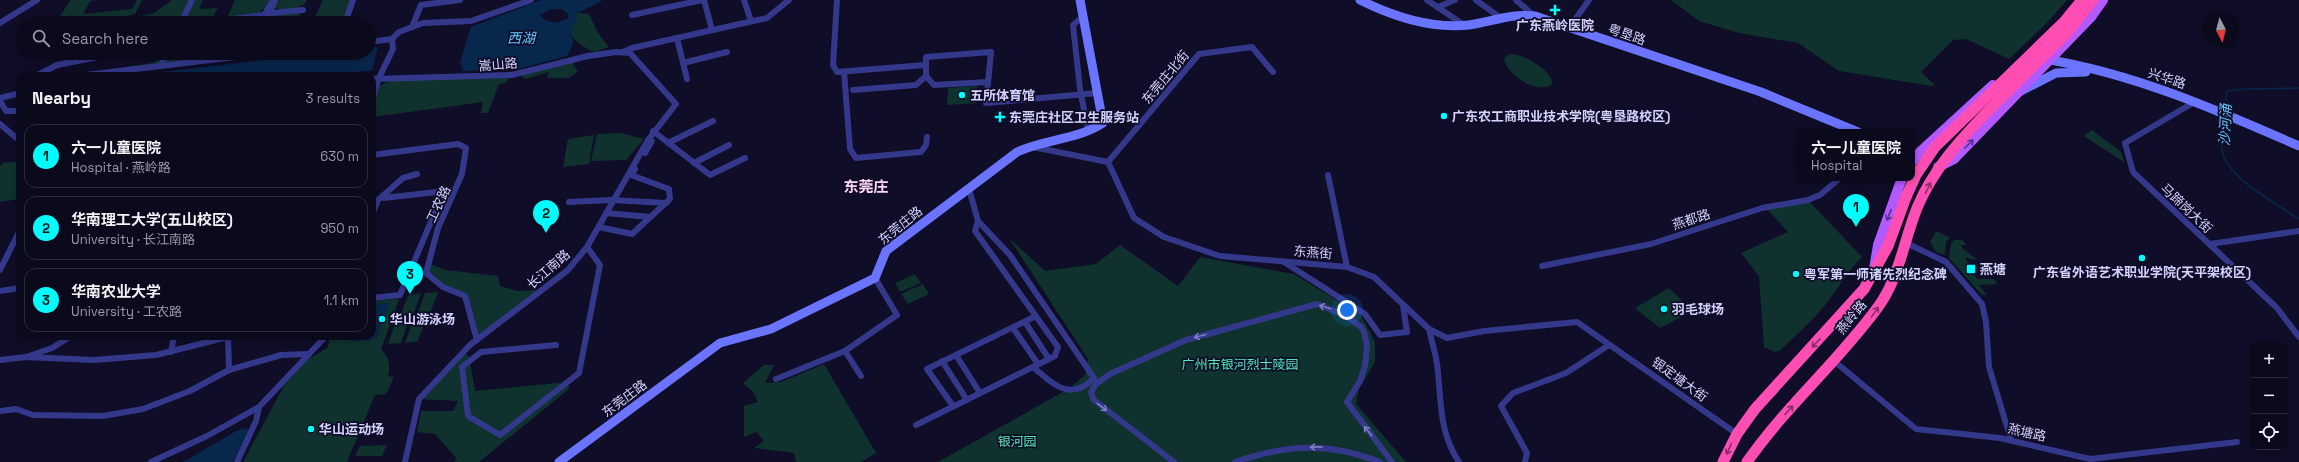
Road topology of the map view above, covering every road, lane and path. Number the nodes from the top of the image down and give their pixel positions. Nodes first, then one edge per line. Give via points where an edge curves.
1 (37, 0) edge
2 (192, 0) edge
3 (274, 0) edge
4 (353, 0) edge
5 (460, 0) edge
6 (531, 0) edge
7 (703, 0) edge
8 (744, 0) edge
9 (789, 0) edge
10 (837, 0) edge
11 (1080, 0) edge
12 (1353, 0) edge
13 (1360, 0) edge
14 (1428, 0) edge
15 (1455, 0) edge
16 (1476, 0) edge
17 (1516, 0) edge
18 (1589, 0) edge
19 (2077, 0) edge
20 (2082, 0) edge
21 (2087, 0) edge
22 (2093, 0) edge
23 (2103, 0) edge
24 (1438, 7) junction
25 (303, 10) dead end
26 (273, 13) junction
27 (632, 15) dead end
28 (184, 16) edge
29 (265, 16) joint
30 (347, 16) edge
31 (1498, 16) junction
32 (1535, 16) junction
33 (1080, 19) dead end
34 (751, 21) junction
35 (0, 23) edge
36 (1464, 25) junction
37 (412, 28) junction
38 (1569, 28) junction
39 (712, 30) junction
40 (394, 37) junction
41 (676, 38) junction
42 (376, 39) edge
43 (2058, 50) junction
44 (620, 52) junction
45 (727, 52) dead end
46 (2020, 58) junction
47 (82, 60) edge
48 (164, 60) edge
49 (206, 60) edge
50 (2045, 60) junction
51 (683, 63) junction
52 (161, 65) junction
53 (925, 65) junction
54 (2090, 71) junction
55 (44, 72) edge
56 (117, 72) edge
57 (844, 72) junction
58 (1273, 72) dead end
59 (925, 77) junction
60 (376, 78) edge
61 (379, 78) junction
62 (687, 79) dead end
63 (1996, 81) junction
64 (988, 82) junction
65 (376, 88) edge
66 (853, 90) dead end
67 (2021, 91) junction
68 (1097, 93) junction
69 (16, 94) edge
70 (1080, 94) junction
71 (0, 100) edge
72 (2191, 104) junction
73 (16, 111) edge
74 (2215, 111) junction
75 (713, 121) dead end
76 (2243, 123) junction
77 (0, 124) edge
78 (1086, 124) dead end
79 (1841, 129) edge
80 (1851, 129) edge
81 (654, 131) junction
82 (927, 137) dead end
83 (16, 139) edge
84 (648, 140) junction
85 (668, 143) junction
86 (729, 144) dead end
87 (1028, 146) junction
88 (2299, 146) edge
89 (2299, 150) edge
90 (1916, 152) edge
91 (376, 154) edge
92 (745, 158) dead end
93 (1108, 162) junction
94 (694, 163) junction
95 (1938, 167) junction
96 (417, 174) dead end
97 (1328, 175) dead end
98 (1915, 178) edge
99 (1836, 181) edge
100 (1901, 181) edge
101 (1913, 181) edge
102 (969, 189) junction
103 (383, 198) junction
104 (612, 200) junction
105 (569, 202) dead end
106 (666, 203) junction
107 (376, 205) edge
108 (606, 213) junction
109 (650, 217) junction
110 (978, 221) junction
111 (599, 227) junction
112 (2299, 231) edge
113 (16, 238) edge
114 (1904, 242) junction
115 (2210, 244) junction
116 (587, 247) junction
117 (1283, 261) junction
118 (1542, 266) dead end
119 (1347, 268) junction
120 (1874, 269) junction
121 (0, 270) edge
122 (876, 278) junction
123 (16, 289) edge
124 (0, 291) edge
125 (376, 298) edge
126 (1404, 305) junction
127 (1036, 316) junction
128 (1024, 322) junction
129 (1013, 328) junction
130 (1429, 329) junction
131 (2299, 337) edge
132 (65, 340) edge
133 (173, 340) edge
134 (214, 340) edge
135 (228, 340) edge
136 (322, 340) edge
137 (477, 340) junction
138 (556, 345) dead end
139 (1609, 345) junction
140 (845, 351) junction
141 (171, 352) junction
142 (308, 354) junction
143 (956, 355) junction
144 (26, 357) junction
145 (1048, 359) junction
146 (0, 360) edge
147 (942, 361) junction
148 (1834, 361) junction
149 (1036, 366) junction
150 (229, 370) junction
151 (861, 376) dead end
152 (776, 379) dead end
153 (980, 393) junction
154 (967, 400) junction
155 (953, 406) junction
156 (259, 407) junction
157 (0, 412) edge
158 (916, 425) dead end
159 (1737, 434) junction
160 (2011, 440) junction
161 (2237, 442) dead end
162 (2091, 460) edge
163 (151, 462) edge
164 (237, 462) edge
165 (405, 462) edge
166 (559, 462) edge
167 (1174, 462) edge
168 (1234, 462) edge
169 (1380, 462) edge
170 (1392, 462) edge
171 (1458, 462) edge
172 (1525, 462) edge
173 (1723, 462) edge
174 (1747, 462) edge

1 - 35 street
2 - 28 street
3 - 26 street via 271,11
3 - 29 street
4 - 30 street
5 - 37 street via 421,5
6 - 37 street via 471,21 423,24
7 - 27 street
7 - 39 street
8 - 34 street
9 - 34 street, 嵩山路 via 767,18
10 - 57 street via 833,65 837,72
11 - 68 main road, 东莞庄路
12 - 79 main road, 粤垦路 via 1390,17 1443,28 1475,28 1511,17 1534,19 1768,99
13 - 36 main road, 粤垦路 via 1402,16 1439,24
14 - 24 street
15 - 24 street
16 - 31 street
17 - 32 street
18 - 38 street
19 - 46 main road via 2062,20
20 - 98 highway, bridge via 2064,22 1935,147
21 - 50 main road via 2072,21 2040,54
22 - 95 highway, 燕岭路, bridge via 2076,23 1990,109
23 - 43 main road via 2091,17
24 - 36 street
25 - 26 street
26 - 29 street
31 - 32 main road, 粤垦路
31 - 36 main road, 粤垦路
32 - 38 main road, 粤垦路
33 - 70 street via 1074,24
34 - 39 street, 嵩山路
37 - 40 street
38 - 80 main road, 粤垦路 via 1767,94
39 - 41 street, 嵩山路
40 - 42 street
40 - 61 street via 393,49
41 - 44 street, 嵩山路
41 - 51 street
43 - 50 main road
43 - 54 main road via 2069,61
44 - 61 street, 嵩山路 via 588,56 512,75
44 - 81 street, 长江南路 via 630,53 676,104
45 - 51 street
46 - 50 main road, 兴华路
46 - 63 main road
47 - 55 street via 57,65
48 - 52 street
49 - 52 street
50 - 54 main road, 兴华路
50 - 67 main road
51 - 62 street
52 - 56 street
53 - 57 street
53 - 59 street
53 - 64 street via 926,56 990,52
54 - 67 main road via 2056,73
54 - 72 main road, 兴华路
54 - 74 main road, 兴华路 via 2167,91
57 - 82 street via 850,149 856,158 921,152 926,145
58 - 93 street, 东莞庄北街 via 1252,47 1199,54
59 - 64 street via 934,85
59 - 66 street via 916,85
60 - 61 street, 嵩山路
61 - 65 street
63 - 67 highway via 2012,83
63 - 90 main road
64 - 70 street via 986,103
95 -> 67 main road via 1949,163 1958,155
68 - 70 street
68 - 87 main road, 东莞庄路 via 1104,120 1100,126
69 - 71 street
70 - 78 street
71 - 73 street via 6,111
72 - 74 main road, 兴华路
72 - 115 street, 马蹄岗大街 via 2125,143 2133,172
74 - 76 main road, 兴华路
75 - 85 street
76 - 88 main road, 兴华路
76 - 89 main road, 兴华路
77 - 83 street
81 - 84 street, 长江南路
81 - 85 street
84 - 104 street, 长江南路
84 - 106 street via 652,141 631,175 669,189 670,199
85 - 94 street
86 - 94 street
87 - 93 street
87 - 102 main road, 东莞庄路
91 - 137 street, 工农路 via 458,144 466,148 466,162 458,189 440,223 426,273 443,287 465,296
92 - 94 street via 710,175
93 - 117 street, 东燕街 via 1134,218 1164,236 1220,256
114 -> 95 highway, 燕岭路 via 1917,208
96 - 103 street via 405,176
97 - 119 street
99 - 118 street, 燕都路 via 1820,195 1808,200 1762,208 1651,244
100 -> 120 main road, 燕岭路 via 1878,245
101 - 120 highway, bridge via 1888,246
102 - 110 street
102 - 122 main road, 东莞庄路 via 886,251
103 - 107 street via 378,200
103 - 125 street via 437,192 441,198 400,295
104 - 105 street
104 - 106 street
104 - 108 street, 长江南路
106 - 109 street
108 - 109 street
108 - 111 street, 长江南路
109 - 111 street via 632,234
110 - 127 street via 975,231
110 - 149 street via 1010,255 1094,378 1076,391 1054,385
111 - 116 street, 长江南路
112 - 115 street
113 - 121 street
148 -> 114 highway, 燕岭路 via 1886,296
114 - 160 street via 1946,262 1982,304 1989,367
115 - 131 street, 马蹄岗大街 via 2277,308
116 - 137 street, 长江南路 via 568,270
116 - 138 street via 600,266 578,373 500,435 468,416 462,367 480,352
117 - 119 street, 东燕街
117 - 126 street via 1365,314 1380,335 1407,332
119 - 126 street, 东燕街 via 1374,277
120 -> 159 highway, 燕岭路 via 1864,289 1848,309 1754,409
122 - 140 street via 897,315
122 - 166 main road, 东莞庄路 via 771,329 720,343
123 - 124 street
126 - 130 street, 东燕街
127 - 128 street
127 - 145 street via 1058,347 1055,356
128 - 129 street
128 - 145 street
129 - 143 street
129 - 149 street
130 - 139 street, 东燕街 via 1447,338 1484,331 1577,322
130 - 171 street via 1438,370 1441,426
132 - 144 street via 52,348
133 - 141 street
134 - 141 street
135 - 150 street
136 - 142 street
137 - 165 street, 长江南路 via 419,399
139 - 159 street, 银定塘大街
139 - 172 street via 1566,373 1513,393 1501,406 1528,453
140 - 151 street
140 - 152 street
141 - 144 street via 94,360
142 - 150 street via 281,356
142 - 156 street
143 - 147 street
143 - 153 street
144 - 146 street
145 - 149 street
147 - 154 street
147 - 155 street via 927,369
148 - 160 street, 燕塘路 via 1916,429
174 -> 148 highway, 燕岭路 via 1766,435
149 - 153 street
150 - 157 street via 190,391 150,406 103,416 33,415 16,409
153 - 154 street
154 - 155 street
155 - 158 street
156 - 163 street via 207,436
156 - 164 street via 256,421
159 -> 173 highway, 燕岭路
160 - 162 street, 燕塘路
161 - 162 street, 燕塘路
170 -> 167 street via 1347,402 1361,379 1367,356 1361,328 1331,308 1317,304 1186,340 1110,374 1096,384 1091,392 1094,400
169 -> 168 street via 1358,452 1329,446 1264,451

